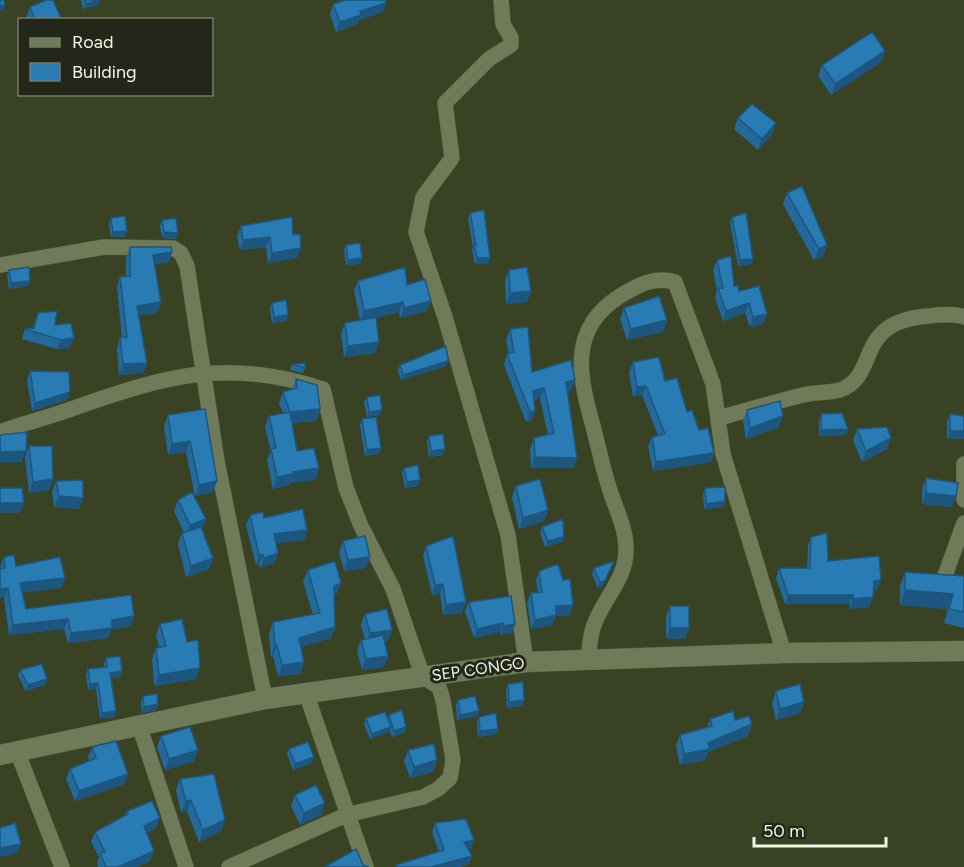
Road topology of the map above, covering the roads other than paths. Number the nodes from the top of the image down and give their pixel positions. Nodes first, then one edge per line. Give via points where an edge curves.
1 (501, 0) edge
2 (0, 265) edge
3 (964, 317) edge
4 (203, 372) junction
5 (719, 418) junction
6 (0, 432) edge
7 (964, 464) edge
8 (964, 500) edge
9 (964, 523) edge
10 (944, 578) edge
11 (964, 651) edge
12 (784, 653) junction
13 (588, 660) junction
14 (526, 662) junction
15 (423, 677) junction
16 (306, 693) junction
17 (265, 699) junction
18 (139, 725) junction
19 (9, 753) edge
20 (346, 815) junction
21 (62, 867) edge
22 (186, 867) edge
23 (229, 867) edge
24 (366, 867) edge

1 - 14 street via 503,24 511,45 489,59 445,103 452,158 423,197 416,232 445,317 508,535
2 - 4 street via 104,247 173,248 187,266
3 - 5 street via 944,315 895,322 879,333 850,384 839,390 806,394
4 - 6 street via 142,384
4 - 15 street via 282,378 322,390 346,488 393,589
4 - 17 street
5 - 12 street via 723,454
5 - 13 street via 713,384 675,282 651,280 608,304 584,341 580,368 584,396 624,530 626,549 625,564 593,627
7 - 8 street
9 - 10 street
11 - 12 street, SEP CONGO
12 - 13 street, SEP CONGO
13 - 14 street, SEP CONGO
14 - 15 street, SEP CONGO
15 - 16 street, SEP CONGO
15 - 20 street via 439,687 443,700 453,760 450,778 423,797
16 - 17 street, SEP CONGO
16 - 20 street
17 - 18 street, SEP CONGO
18 - 19 street, SEP CONGO
18 - 22 street
19 - 21 street
20 - 23 street
20 - 24 street

